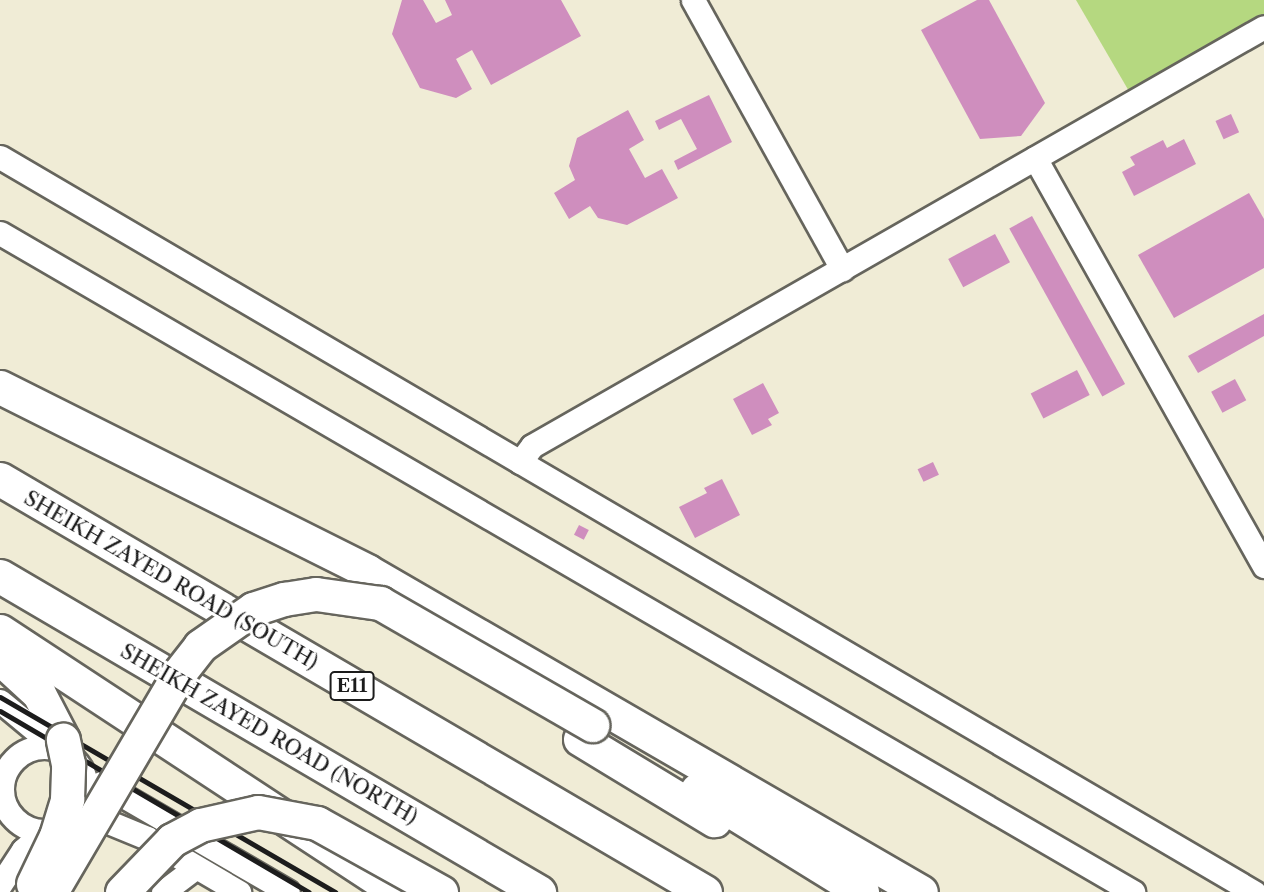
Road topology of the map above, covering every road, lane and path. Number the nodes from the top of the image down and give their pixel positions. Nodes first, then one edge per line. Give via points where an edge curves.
1 (693, 0) edge
2 (1264, 27) edge
3 (0, 157) edge
4 (1035, 158) junction
5 (0, 233) edge
6 (842, 269) junction
7 (0, 387) edge
8 (520, 462) junction
9 (0, 479) edge
10 (1264, 566) edge
11 (0, 576) edge
12 (0, 631) edge
13 (0, 658) edge
14 (0, 701) edge
15 (586, 732) junction
16 (60, 744) junction
17 (2, 765) edge
18 (81, 770) junction
19 (80, 811) junction
20 (8, 812) junction
21 (45, 831) junction
22 (0, 834) edge
23 (196, 867) junction
24 (0, 885) edge
25 (29, 892) edge
26 (51, 892) edge
27 (78, 892) edge
28 (122, 892) edge
29 (163, 892) edge
30 (239, 892) edge
31 (288, 892) edge
32 (397, 892) edge
33 (441, 892) edge
34 (539, 892) edge
35 (705, 892) edge
36 (833, 892) edge
37 (862, 892) edge
38 (921, 892) edge
39 (1133, 892) edge
40 (1254, 892) edge

1 - 6 street
2 - 4 street
3 - 8 street
4 - 6 street
4 - 10 street
5 - 39 street
6 - 8 street via 532,446
7 - 38 highway via 367,571
8 - 40 street
9 - 35 highway, SHEIKH ZAYED ROAD (SOUTH) / E11
11 - 34 highway, SHEIKH ZAYED ROAD (NORTH)
12 - 32 highway
13 - 16 highway via 39,694
14 - 16 street
15 - 26 highway, bridge via 380,603 327,594 284,599 244,615 200,646 180,672
15 - 27 highway via 381,626 336,617 279,624 228,649 196,682
15 - 36 highway
15 - 37 highway
16 - 17 street via 27,750
16 - 18 street
16 - 25 highway, bridge via 68,764 66,799 56,836
17 - 20 street via 1,792
18 - 19 street via 86,790
18 - 31 street
19 - 21 street via 65,826
19 - 23 street via 136,833
20 - 21 street via 24,827
20 - 22 street
21 - 24 street via 23,850
23 - 29 street
23 - 30 street
28 - 33 highway, bridge via 172,840 200,825 258,812 288,814 317,823

